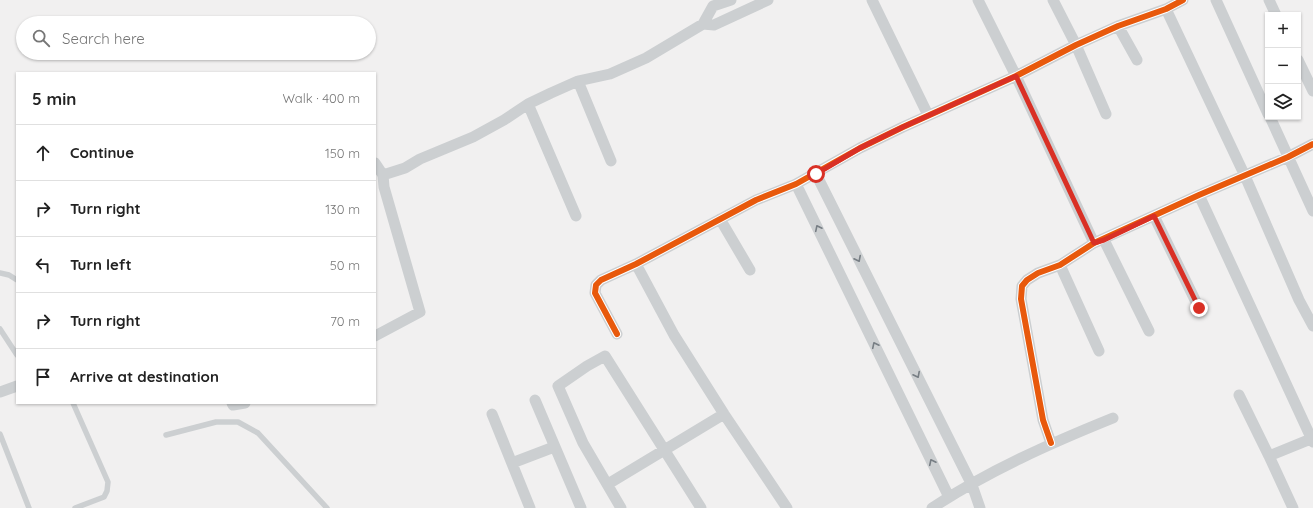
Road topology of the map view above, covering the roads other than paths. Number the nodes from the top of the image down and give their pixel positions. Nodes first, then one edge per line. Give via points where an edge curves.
1 (732, 0) edge
2 (768, 0) edge
3 (872, 0) edge
4 (978, 0) edge
5 (1053, 0) edge
6 (1182, 0) edge
7 (1216, 0) edge
8 (1269, 0) edge
9 (711, 3) edge
10 (1166, 9) junction
11 (1275, 12) edge
12 (738, 14) junction
13 (720, 22) junction
14 (703, 24) junction
15 (1118, 26) junction
16 (1076, 45) junction
17 (1136, 60) dead end
18 (1301, 66) edge
19 (1016, 76) junction
20 (578, 81) junction
21 (1313, 91) edge
22 (528, 104) junction
23 (1265, 107) edge
24 (1106, 114) dead end
25 (928, 115) junction
26 (1271, 120) edge
27 (1313, 144) edge
28 (1288, 157) junction
29 (611, 161) dead end
30 (376, 164) edge
31 (816, 174) junction
32 (383, 175) junction
33 (1245, 176) junction
34 (796, 184) junction
35 (1199, 195) junction
36 (1313, 211) edge
37 (576, 216) dead end
38 (1154, 216) junction
39 (720, 218) junction
40 (1099, 242) junction
41 (636, 264) junction
42 (1060, 265) junction
43 (750, 270) dead end
44 (0, 273) edge
45 (16, 279) edge
46 (1199, 308) dead end
47 (1313, 326) edge
48 (0, 329) edge
49 (1149, 331) dead end
50 (617, 334) dead end
51 (376, 335) edge
52 (1099, 351) dead end
53 (16, 353) edge
54 (16, 386) edge
55 (0, 392) edge
56 (1238, 395) dead end
57 (535, 400) dead end
58 (73, 404) edge
59 (492, 414) dead end
60 (724, 414) junction
61 (1113, 418) dead end
62 (0, 434) edge
63 (166, 435) dead end
64 (1312, 439) edge
65 (1051, 443) junction
66 (554, 447) junction
67 (664, 450) junction
68 (1269, 456) junction
69 (512, 463) junction
70 (608, 484) junction
71 (972, 485) junction
72 (949, 497) junction
73 (29, 508) edge
74 (75, 508) edge
75 (327, 508) edge
76 (530, 508) edge
77 (581, 508) edge
78 (621, 508) edge
79 (701, 508) edge
80 (787, 508) edge
81 (932, 508) edge
82 (980, 508) edge
83 (1293, 508) edge

1 - 9 street
1 - 12 street
2 - 12 street
3 - 25 street
4 - 19 street
5 - 16 street
6 - 10 street
7 - 23 street
8 - 11 street
9 - 13 street
9 - 14 street
10 - 15 street
10 - 33 street
12 - 13 street
13 - 14 street via 714,25
14 - 20 street via 646,58 610,74
15 - 16 street
15 - 17 street
16 - 19 street
16 - 24 street
18 - 21 street
19 - 25 street
19 - 40 street
20 - 22 street
20 - 29 street
22 - 32 street via 473,137 405,168
22 - 37 street
25 - 31 street via 860,148
26 - 28 street
27 - 28 street
28 - 33 street
28 - 36 street
30 - 32 street
31 - 34 street
31 -> 71 street
32 - 51 street via 384,187 420,312
33 - 35 street
33 - 47 street via 1299,300
34 - 39 street
72 -> 34 street
35 - 38 street
35 - 64 street
38 - 40 street
38 - 46 street
39 - 41 street
39 - 43 street
40 - 42 street
40 - 49 street
41 - 50 street via 601,280 596,285 594,293
41 - 60 street via 674,335
42 - 52 street
42 - 65 street via 1027,280 1022,286 1021,299 1043,420
44 - 45 lane
48 - 53 lane
54 - 55 street
56 - 68 street
57 - 66 street
58 - 74 lane via 108,482 108,491 104,497
59 - 69 street
60 - 67 street
60 - 80 street
61 - 65 street
62 - 73 lane
63 - 75 lane via 216,422 238,422 258,434
64 - 68 street
65 - 71 street
66 - 69 street
66 - 77 street
67 - 70 street
67 - 70 street via 605,356 587,366 558,386 583,444
67 - 79 street
68 - 83 street
69 - 76 street
70 - 78 street
71 - 72 street
71 - 82 street
72 - 81 street

